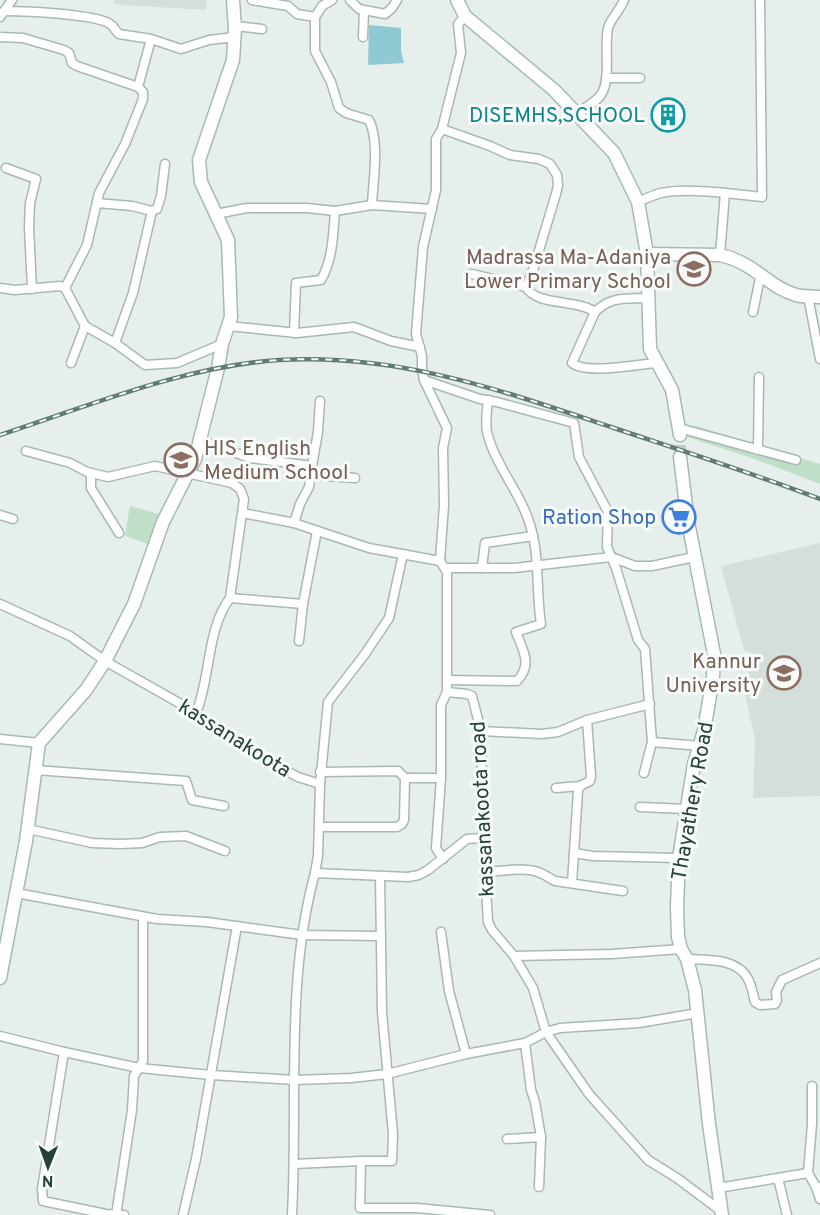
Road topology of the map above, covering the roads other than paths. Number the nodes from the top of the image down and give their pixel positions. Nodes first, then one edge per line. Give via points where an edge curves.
1 (12, 0) edge
2 (233, 0) edge
3 (252, 0) edge
4 (333, 0) edge
5 (350, 0) edge
6 (397, 0) edge
7 (457, 0) edge
8 (624, 0) edge
9 (760, 0) edge
10 (364, 11) junction
11 (2, 14) edge
12 (465, 16) junction
13 (315, 17) junction
14 (261, 29) dead end
15 (235, 32) junction
16 (0, 37) edge
17 (363, 37) dead end
18 (151, 39) junction
19 (606, 78) junction
20 (640, 78) dead end
21 (138, 87) junction
22 (577, 113) junction
23 (442, 129) junction
24 (165, 164) dead end
25 (6, 168) dead end
26 (725, 193) junction
27 (638, 202) junction
28 (97, 203) junction
29 (372, 206) junction
30 (432, 209) junction
31 (152, 211) junction
32 (335, 211) junction
33 (216, 214) junction
34 (647, 254) junction
35 (720, 255) junction
36 (472, 273) dead end
37 (761, 273) junction
38 (526, 287) junction
39 (0, 288) edge
40 (65, 288) junction
41 (32, 289) junction
42 (814, 296) edge
43 (647, 298) junction
44 (595, 312) junction
45 (753, 312) dead end
46 (85, 326) junction
47 (228, 326) junction
48 (294, 333) junction
49 (114, 343) junction
50 (222, 344) junction
51 (420, 347) junction
52 (820, 359) edge
53 (71, 363) dead end
54 (657, 363) junction
55 (759, 377) dead end
56 (424, 380) junction
57 (488, 400) junction
58 (320, 401) dead end
59 (679, 431) joint
60 (200, 440) junction
61 (758, 450) junction
62 (26, 452) dead end
63 (680, 457) tunnel mouth
64 (796, 460) dead end
65 (312, 470) junction
66 (91, 473) junction
67 (187, 474) junction
68 (355, 478) dead end
69 (243, 513) junction
70 (0, 514) edge
71 (13, 519) dead end
72 (294, 523) junction
73 (317, 531) junction
74 (119, 533) dead end
75 (533, 536) junction
76 (403, 554) junction
77 (694, 556) junction
78 (611, 557) junction
79 (442, 565) junction
80 (538, 567) junction
81 (482, 568) junction
82 (230, 598) junction
83 (0, 604) edge
84 (303, 604) junction
85 (299, 641) dead end
86 (105, 661) junction
87 (447, 680) junction
88 (447, 692) junction
89 (650, 704) junction
90 (196, 713) junction
91 (587, 720) junction
92 (481, 731) junction
93 (0, 739) edge
94 (652, 742) junction
95 (39, 743) junction
96 (701, 746) junction
97 (35, 770) junction
98 (320, 772) junction
99 (644, 773) dead end
100 (405, 778) junction
101 (441, 778) junction
102 (320, 783) junction
103 (580, 786) junction
104 (556, 788) dead end
105 (224, 806) dead end
106 (640, 807) dead end
107 (687, 809) junction
108 (320, 827) junction
109 (28, 829) junction
110 (483, 838) junction
111 (225, 851) dead end
112 (574, 853) junction
113 (679, 858) junction
114 (443, 859) junction
115 (486, 872) junction
116 (315, 873) junction
117 (380, 876) junction
118 (572, 883) junction
119 (623, 891) dead end
120 (16, 893) junction
121 (143, 917) junction
122 (237, 926) junction
123 (441, 932) dead end
124 (302, 935) junction
125 (381, 936) junction
126 (684, 954) junction
127 (513, 956) junction
128 (820, 963) edge
129 (0, 978) edge
130 (698, 1013) junction
131 (546, 1032) junction
132 (0, 1036) edge
133 (525, 1043) junction
134 (64, 1053) junction
135 (466, 1054) junction
136 (139, 1068) junction
137 (387, 1074) junction
138 (211, 1075) junction
139 (295, 1080) junction
140 (812, 1086) dead end
141 (541, 1137) junction
142 (507, 1139) dead end
143 (361, 1161) junction
144 (294, 1164) junction
145 (808, 1173) junction
146 (778, 1178) junction
147 (538, 1187) dead end
148 (818, 1187) edge
149 (718, 1188) junction
150 (820, 1199) edge
151 (364, 1212) edge
152 (393, 1212) edge
153 (721, 1213) edge
154 (116, 1215) edge
155 (124, 1215) edge
156 (183, 1215) edge
157 (292, 1215) edge
158 (490, 1215) edge
159 (787, 1215) edge

1 - 11 street
2 - 15 street
3 - 13 street via 284,5 297,14
4 - 13 street via 322,6
5 - 10 street
6 - 10 street via 385,14
7 - 12 street
8 - 19 street via 609,26
9 - 26 street via 762,197
10 - 17 street
11 - 18 street via 34,12 91,19 112,25 119,34
12 - 22 street
12 - 23 street via 458,24 461,53
13 - 29 street via 315,51 339,108 369,120 372,126
14 - 15 street
15 - 18 street via 181,49
15 - 33 street via 233,60 200,160 201,182
16 - 21 street via 23,38 64,50 76,66
18 - 21 street
19 - 20 street
19 - 22 street via 602,94
21 - 28 street via 143,99
22 - 27 street via 614,153
23 - 30 street via 436,139
23 - 38 street via 510,155 539,159 555,170 558,184
24 - 31 street via 159,205
25 - 41 street via 36,179 29,215
26 - 27 street via 661,193
26 - 35 street
27 - 34 street
28 - 31 street
28 - 40 street via 87,246
29 - 30 street
29 - 32 street
30 - 51 street via 423,247 417,305 416,334
31 - 49 street via 133,293
32 - 33 street via 247,208
32 - 48 street via 325,273 321,280 296,283
33 - 47 street via 228,240
34 - 35 street
34 - 43 street
35 - 37 street via 746,263
36 - 38 street
37 - 42 street via 796,295
37 - 45 street
38 - 44 street via 534,295
39 - 41 street
40 - 41 street
40 - 46 street
42 - 52 street
43 - 44 street via 613,299
43 - 54 street via 650,348
44 - 54 street via 572,363 591,368
46 - 49 street
46 - 53 street
47 - 48 street
47 - 50 street
48 - 51 street via 354,327
49 - 50 street via 148,365 177,363
50 - 60 street
51 - 56 street
54 - 59 street via 672,390
55 - 61 street
56 - 57 street
56 - 79 street via 447,428 443,448
57 - 75 street via 487,432 527,514
57 - 78 street via 574,423 579,457 608,512 607,547
58 - 65 street
59 - 61 street
60 - 65 street via 250,458
60 - 67 street
61 - 64 street
62 - 66 street via 70,463
63 - 77 street, Thayathery Road
65 - 68 street
65 - 72 street
66 - 67 street via 108,477 154,466
66 - 74 street via 91,488
67 - 69 street via 232,483 244,499
67 - 86 street via 163,522 134,604
69 - 72 street
69 - 82 street
70 - 71 street
72 - 73 street
73 - 76 street
73 - 84 street
75 - 80 street
75 - 81 street via 485,543
76 - 79 street
76 - 98 street via 389,618 327,702
77 - 78 street via 652,566 635,566
77 - 96 street, Thayathery Road via 714,654
78 - 80 street
78 - 89 street via 638,640 645,649
79 - 81 street
79 - 87 street via 447,572
80 - 81 street
80 - 87 street via 541,624 516,632 526,661 525,672 517,681
82 - 84 street
82 - 90 street via 210,648
83 - 86 street, kassanakoota via 70,636
84 - 85 street
86 - 90 street, kassanakoota
86 - 95 street via 86,690
87 - 88 street
88 - 92 street, kassanakoota road via 472,696
88 - 101 street via 441,705
89 - 91 street
89 - 94 street
90 - 102 street, kassanakoota via 259,756 298,777
91 - 92 street via 567,730 542,734
91 - 103 street via 591,776 590,781
92 - 110 street, kassanakoota road
93 - 95 street
94 - 96 street
94 - 99 street
95 - 97 street
96 - 107 street, Thayathery Road
97 - 105 street via 186,782 192,800
97 - 109 street
98 - 100 street via 398,771
98 - 102 street
100 - 101 street
100 - 108 street via 402,824
101 - 114 street via 436,848
102 - 108 street
103 - 104 street
103 - 112 street
106 - 107 street
107 - 113 street, Thayathery Road
108 - 116 street
109 - 111 street via 92,843 142,843 160,837 186,836
109 - 120 street
110 - 114 street via 467,839
110 - 115 street, kassanakoota road
112 - 113 street
112 - 118 street
113 - 126 street, Thayathery Road via 676,907
114 - 117 street via 408,878
115 - 118 street via 531,870 555,881
115 - 127 street, kassanakoota road via 488,922
116 - 117 street
116 - 124 street
117 - 125 street
118 - 119 street
120 - 121 street
120 - 129 street
121 - 122 street
121 - 136 street via 144,1061
122 - 124 street
122 - 138 street
123 - 135 street via 449,991
124 - 125 street
124 - 139 street
125 - 137 street
126 - 127 street
126 - 128 street via 732,964 743,971 755,1002 760,1005 775,1004 782,980
126 - 130 street, Thayathery Road
127 - 131 street, kassanakoota road via 533,988
130 - 131 street
130 - 149 street, Thayathery Road
131 - 133 street
131 - 153 street, kassanakoota road via 589,1094 648,1160
132 - 134 street
133 - 135 street
133 - 141 street
134 - 136 street
134 - 154 street via 43,1201
135 - 137 street
136 - 138 street
136 - 154 street
137 - 139 street
137 - 143 street via 392,1161
138 - 139 street
138 - 156 street
139 - 144 street
140 - 145 street
141 - 142 street
141 - 147 street
143 - 144 street
143 - 151 street via 360,1208
144 - 157 street
145 - 146 street
145 - 148 street
146 - 149 street
146 - 159 street
148 - 150 street
149 - 153 street, Thayathery Road
151 - 152 street
152 - 158 street via 417,1208
154 - 155 street

